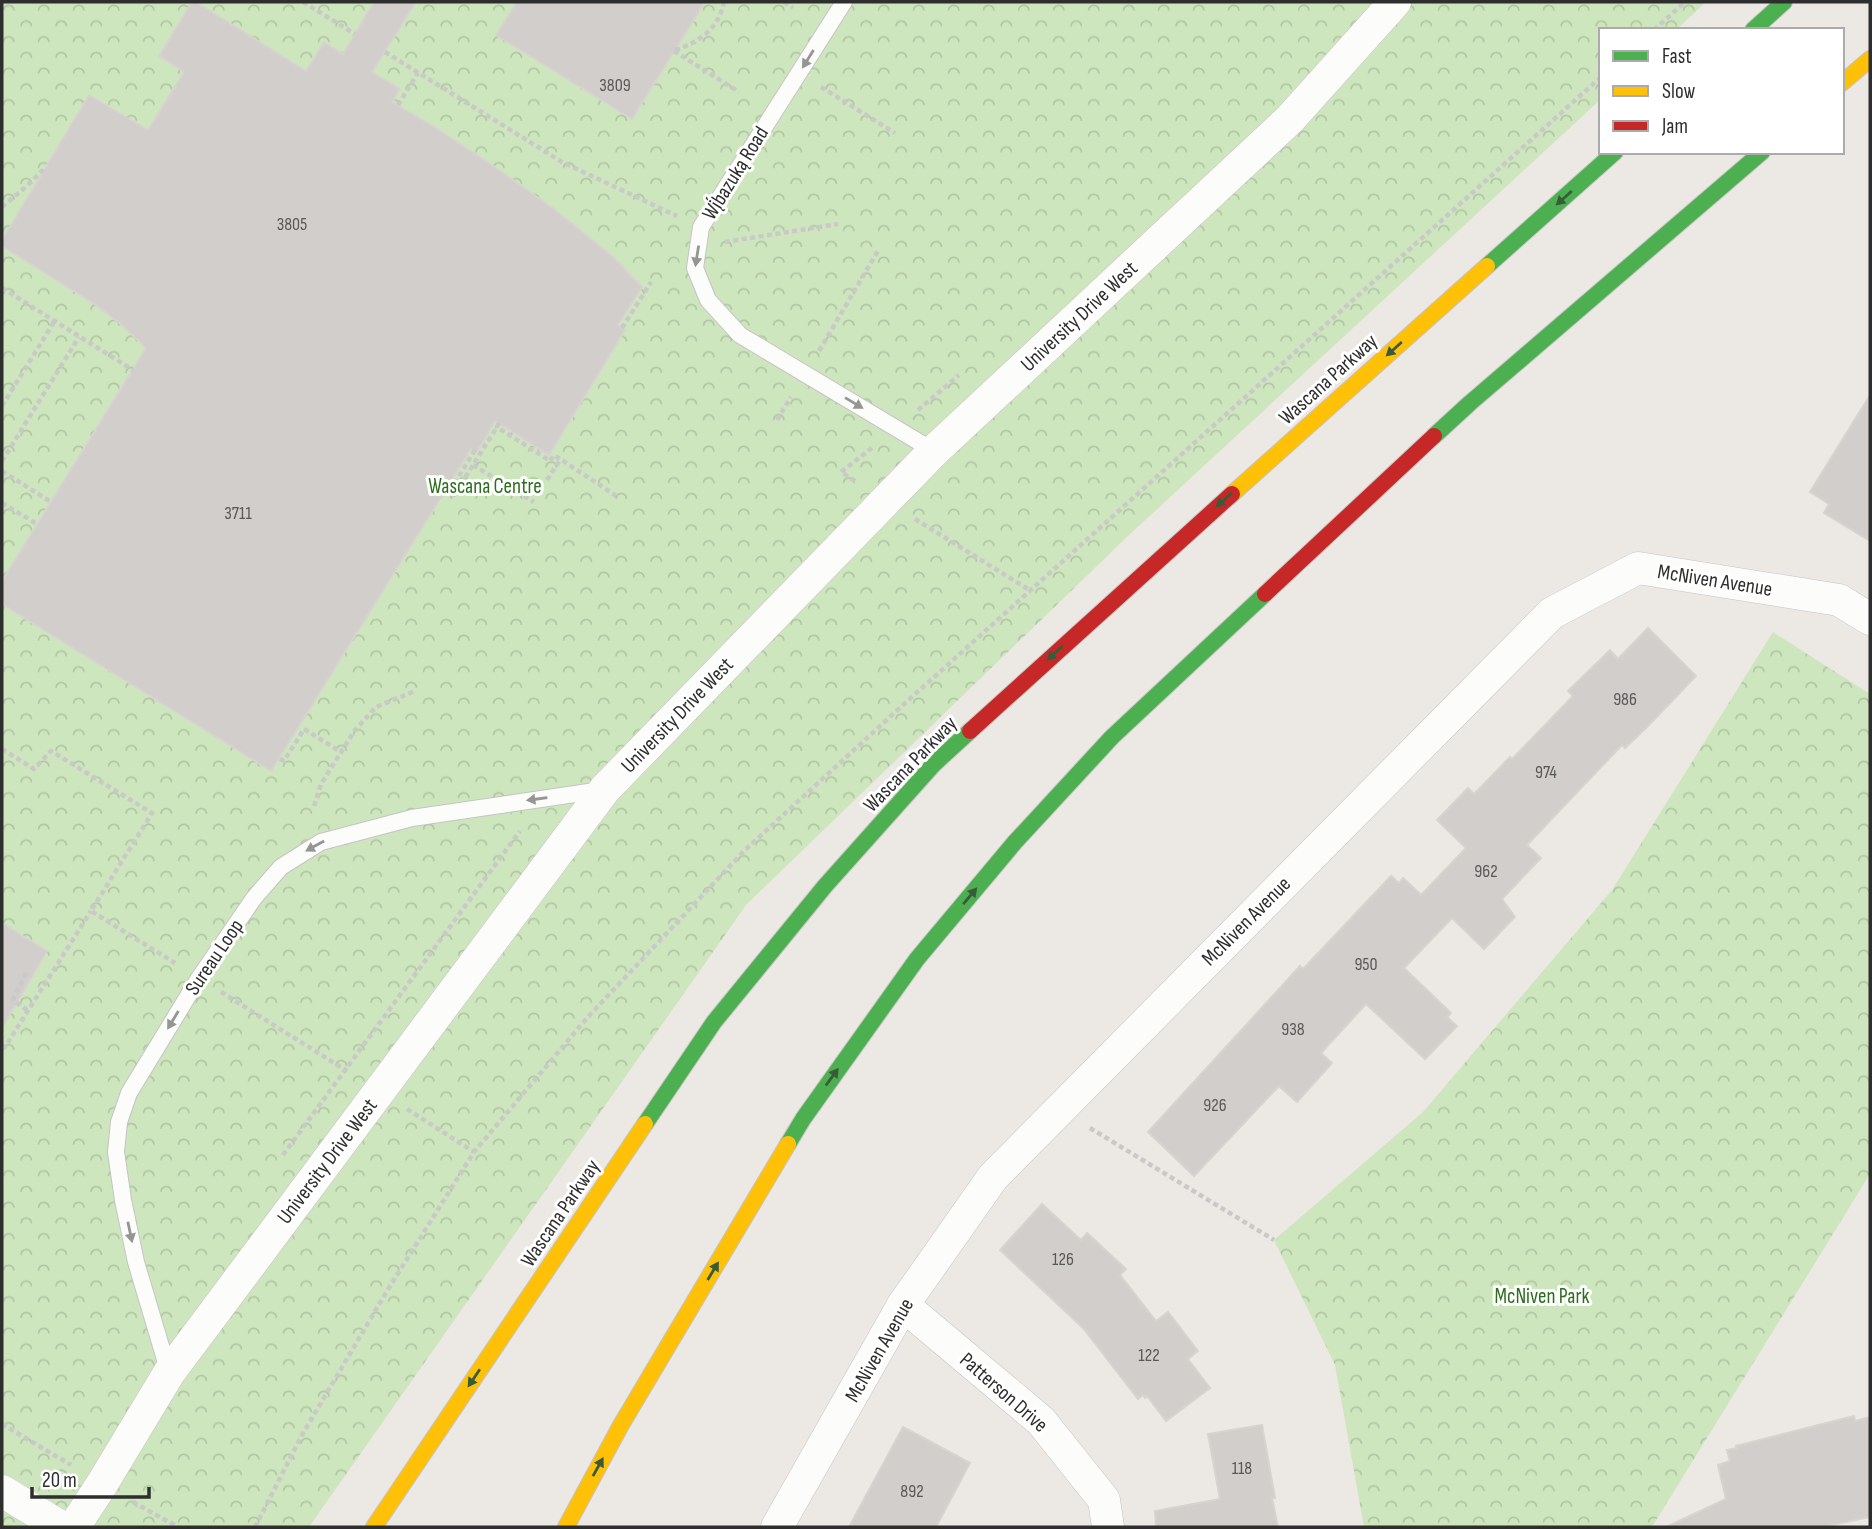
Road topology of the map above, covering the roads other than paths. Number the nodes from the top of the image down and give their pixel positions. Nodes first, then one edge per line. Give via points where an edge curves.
1 (844, 2) edge
2 (1395, 2) edge
3 (1784, 2) edge
4 (1755, 28) edge
5 (1870, 59) edge
6 (1844, 81) edge
7 (1613, 154) edge
8 (1760, 154) edge
9 (934, 451) junction
10 (1870, 619) edge
11 (605, 789) junction
12 (903, 1305) junction
13 (169, 1373) junction
14 (2, 1491) edge
15 (61, 1527) edge
16 (74, 1527) edge
17 (374, 1527) edge
18 (566, 1527) edge
19 (777, 1527) edge
20 (1108, 1527) edge

1 -> 9 lane, Wį́bazuką Road via 701,227 695,268 708,300 740,335
2 - 9 street, University Drive West via 1290,119
3 - 4 main road
5 - 6 main road
7 -> 17 main road, Wascana Parkway via 934,764 825,886 714,1022
18 -> 8 main road via 621,1425 803,1119 917,959 1015,842 1112,737 1470,403
9 - 11 street, University Drive West
10 - 12 street, McNiven Avenue via 1839,600 1638,568 1552,613 993,1177
11 - 13 street, University Drive West
11 -> 13 lane, Sureau Loop via 412,818 321,842 281,867 254,898 129,1093 119,1122 116,1152 123,1200
12 - 19 street, McNiven Avenue
12 - 20 street, Patterson Drive via 1041,1421 1104,1500
13 - 16 street, University Drive West
14 - 15 street

